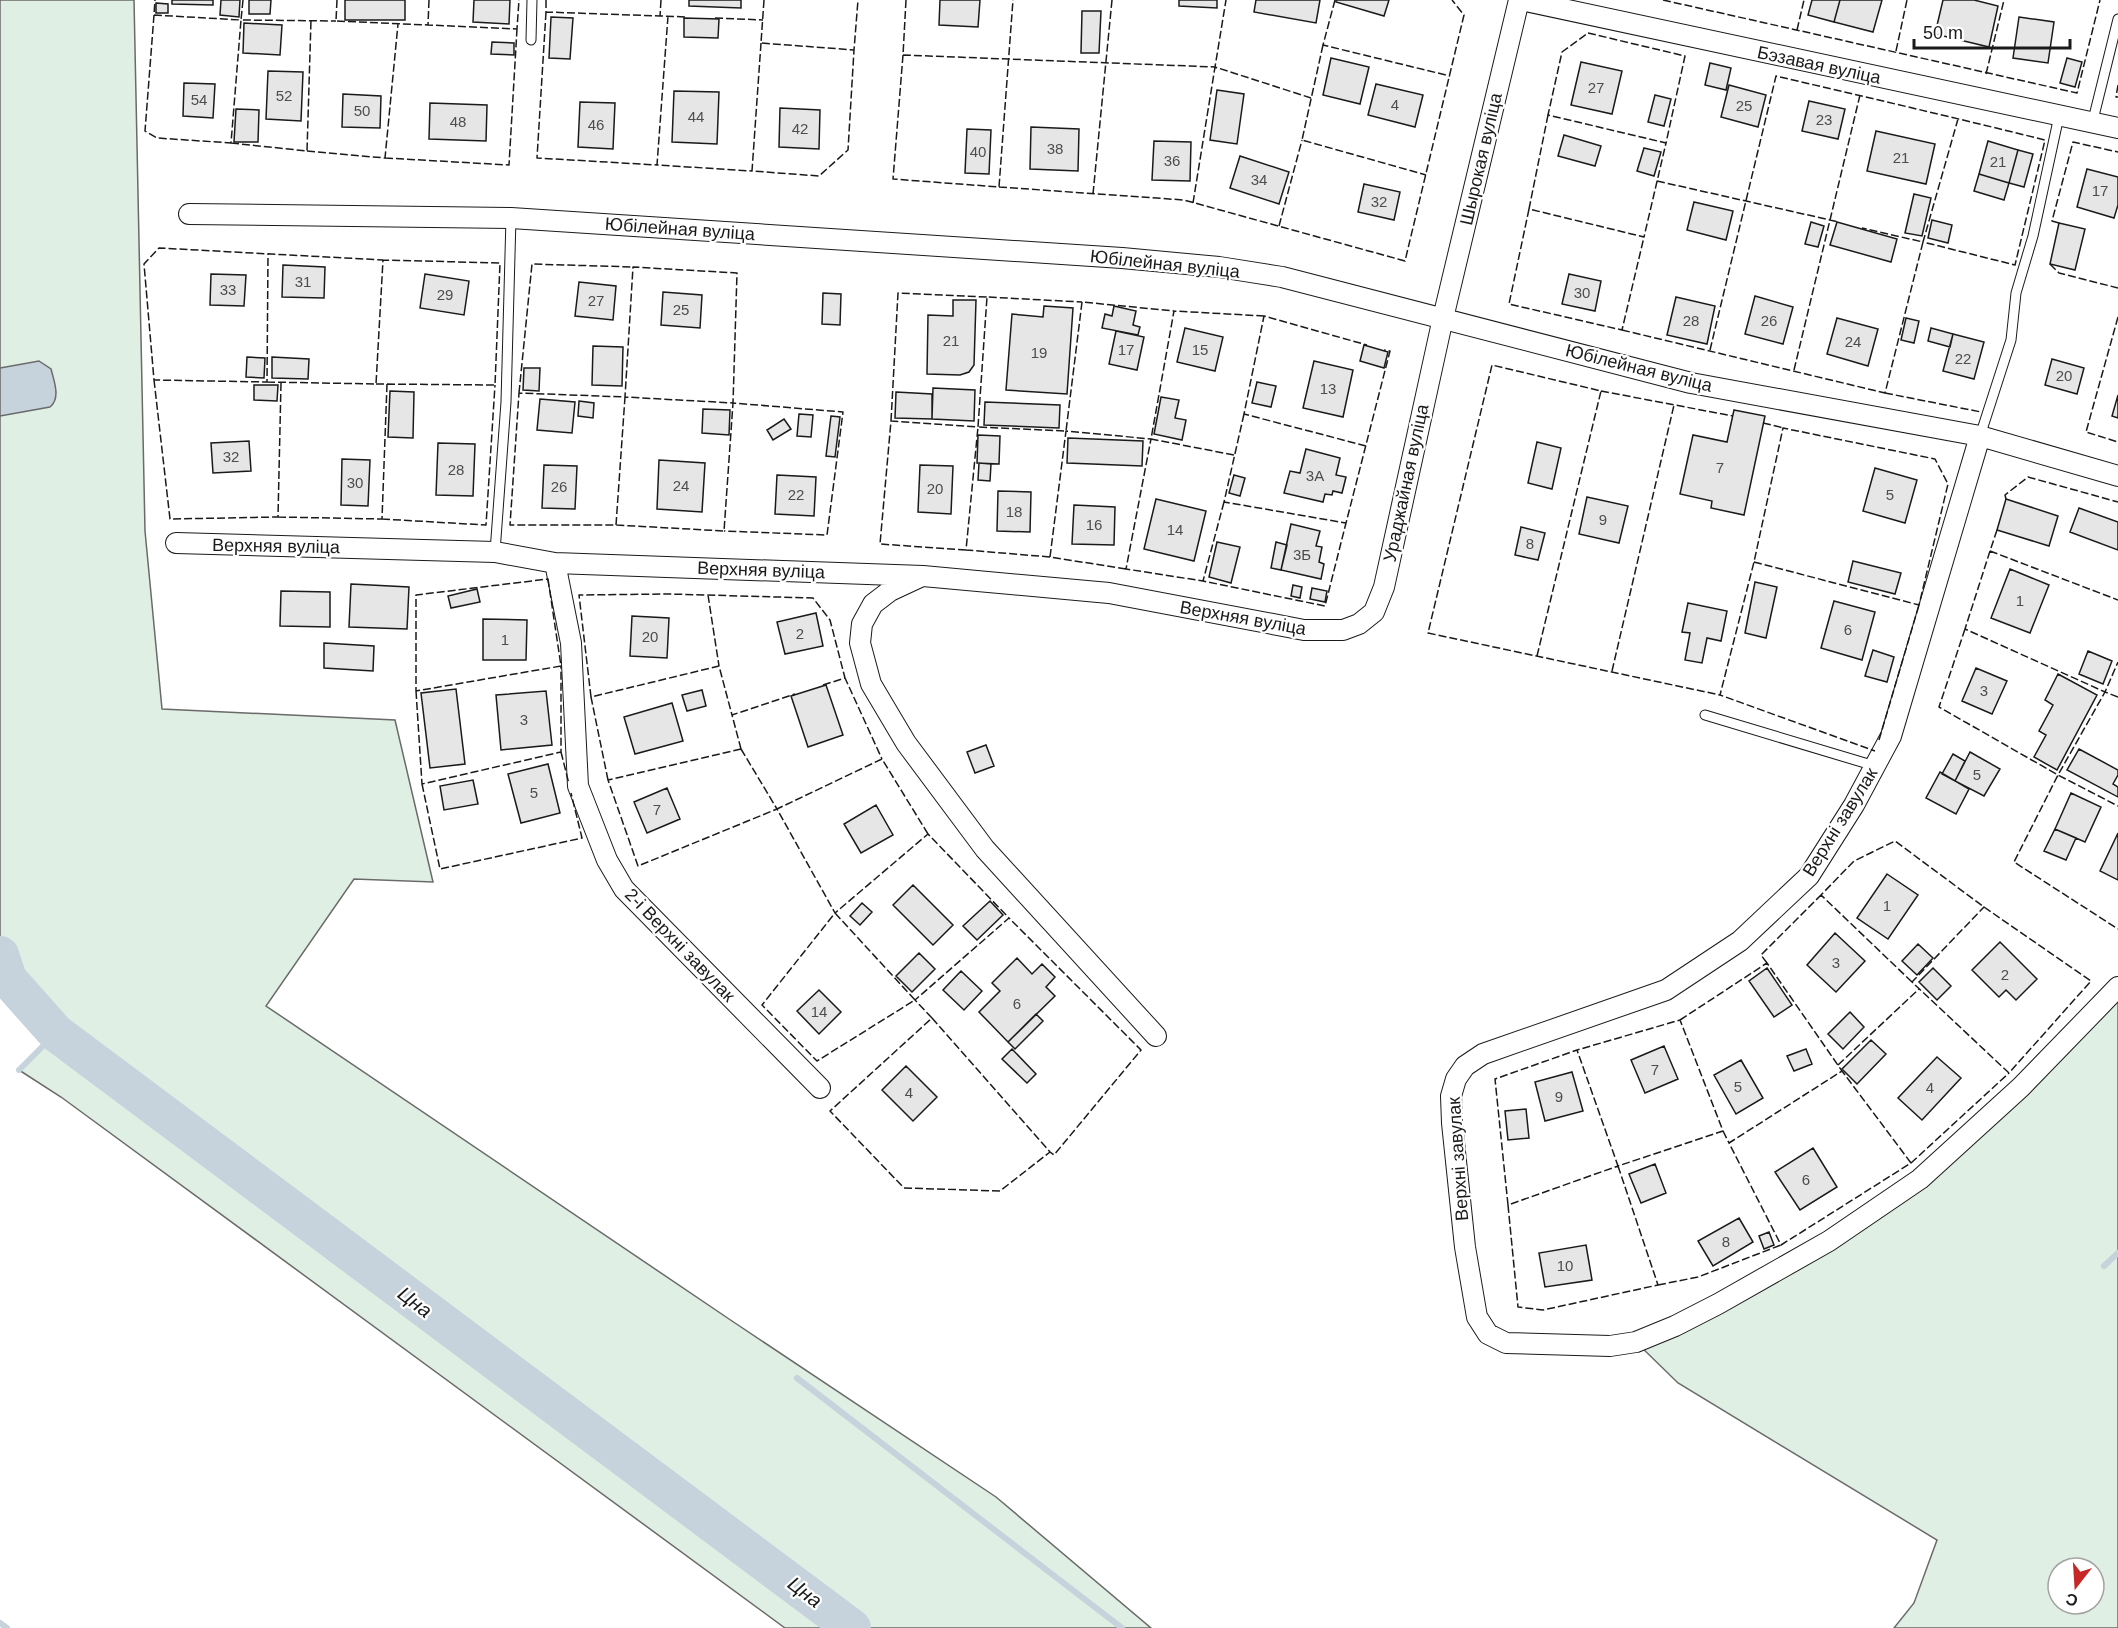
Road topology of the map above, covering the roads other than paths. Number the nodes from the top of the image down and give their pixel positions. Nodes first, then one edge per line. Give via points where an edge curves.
1 (532, 0) edge
2 (1520, 0) edge
3 (2118, 20) edge
4 (531, 40) dead end
5 (2059, 116) junction
6 (2092, 124) junction
7 (2118, 128) edge
8 (189, 214) dead end
9 (511, 218) junction
10 (1443, 318) junction
11 (1980, 436) junction
12 (2118, 476) edge
13 (176, 543) dead end
14 (495, 552) junction
15 (555, 563) junction
16 (923, 576) junction
17 (1343, 630) joint
18 (1705, 715) dead end
19 (1875, 766) junction
20 (2118, 987) edge
21 (1156, 1036) dead end
22 (820, 1088) dead end

1 - 4 lane
2 - 5 street, Бэзавая вуліца
2 - 10 street, Шырокая вуліца
3 - 6 lane
5 - 6 street, Бэзавая вуліца
5 - 11 lane via 2033,236 2016,293 2011,340
6 - 7 street, Бэзавая вуліца
8 - 9 street, Юбілейная вуліца
9 - 10 street, Юбілейная вуліца via 1219,267 1282,277
9 - 14 lane via 506,402
10 - 11 street, Юбілейная вуліца via 1691,383
10 - 17 street, Ураджайная вуліца via 1384,586 1374,612
11 - 12 street, Юбілейная вуліца
11 - 19 street, Верхні завулак via 1891,736
13 - 14 street, Верхняя вуліца
14 - 15 street, Верхняя вуліца
15 - 16 street, Верхняя вуліца
15 - 22 street, 2-і Верхні завулак via 571,643 578,786 607,860 624,889
16 - 17 street, Верхняя вуліца via 1109,593 1304,630
16 - 21 street via 890,591 873,604 862,624 860,643 871,684 906,743 985,849
18 - 19 lane
19 - 20 street, Верхні завулак via 1809,876 1740,941 1666,990 1483,1054 1465,1066 1456,1079 1451,1096 1452,1124 1465,1247 1477,1317 1488,1334 1506,1343 1610,1346 1635,1342 1718,1304 1830,1241 1920,1179 2021,1087

